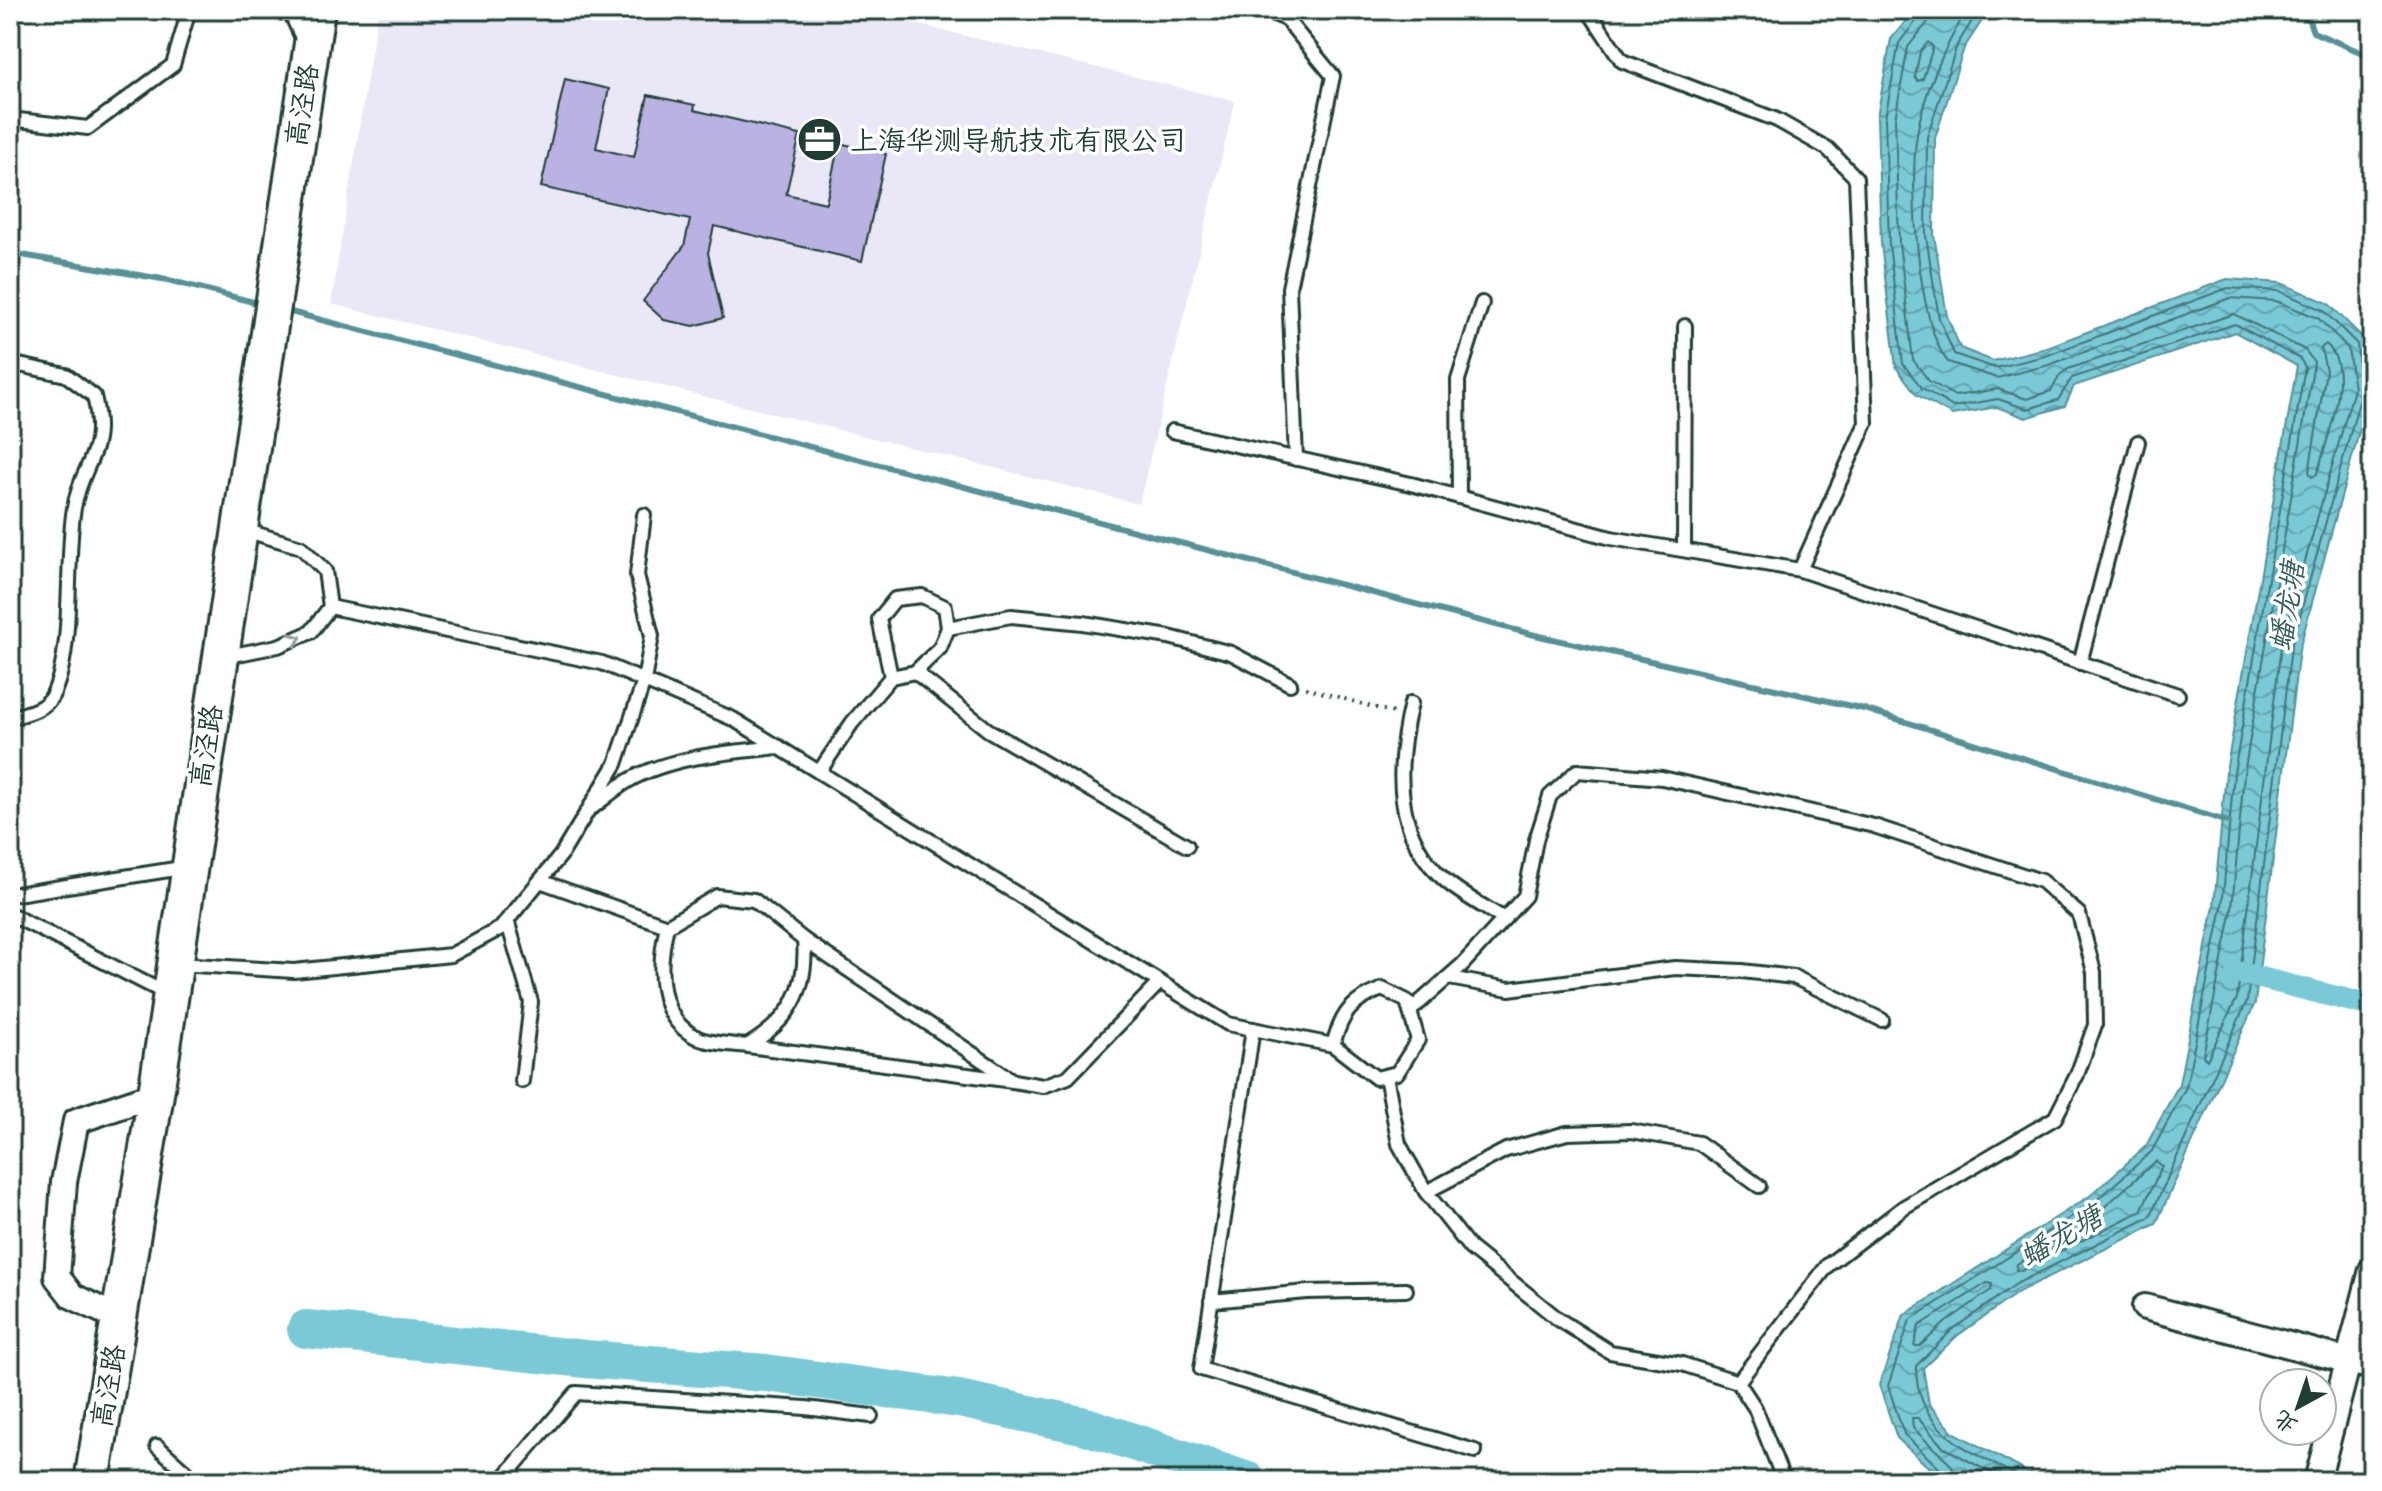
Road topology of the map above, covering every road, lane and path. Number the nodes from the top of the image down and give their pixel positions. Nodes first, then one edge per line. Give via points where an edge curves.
1 (189, 10) edge
2 (289, 10) edge
3 (317, 10) edge
4 (1264, 10) edge
5 (1588, 10) edge
6 (310, 54) junction
7 (10, 119) edge
8 (1482, 303) dead end
9 (1685, 326) dead end
10 (10, 363) edge
11 (1172, 431) dead end
12 (2138, 442) dead end
13 (1296, 459) junction
14 (1459, 497) junction
15 (644, 515) dead end
16 (239, 529) junction
17 (1684, 550) junction
18 (1800, 570) junction
19 (330, 607) junction
20 (948, 628) junction
21 (220, 658) junction
22 (2080, 663) junction
23 (915, 672) junction
24 (891, 677) junction
25 (644, 681) junction
26 (1290, 684) joint
27 (2178, 695) dead end
28 (1411, 703) dead end
29 (1408, 716) junction
30 (10, 718) edge
31 (779, 747) junction
32 (819, 772) junction
33 (588, 811) junction
34 (1187, 846) dead end
35 (188, 867) junction
36 (540, 881) junction
37 (10, 895) edge
38 (10, 914) edge
39 (1504, 919) junction
40 (507, 920) junction
41 (667, 926) junction
42 (804, 940) junction
43 (1449, 978) junction
44 (172, 980) junction
45 (1160, 982) junction
46 (1410, 1011) junction
47 (1882, 1020) dead end
48 (1253, 1029) junction
49 (1333, 1045) junction
50 (747, 1046) junction
51 (1386, 1076) junction
52 (522, 1081) dead end
53 (1013, 1081) junction
54 (156, 1094) junction
55 (1759, 1186) dead end
56 (1426, 1192) junction
57 (2372, 1270) edge
58 (1406, 1290) dead end
59 (1211, 1301) junction
60 (2145, 1307) dead end
61 (120, 1319) junction
62 (2360, 1364) edge
63 (1738, 1382) junction
64 (871, 1416) dead end
65 (157, 1446) dead end
66 (1475, 1451) dead end
67 (92, 1481) edge
68 (196, 1481) edge
69 (501, 1481) edge
70 (1784, 1481) edge
71 (2317, 1481) edge

1 - 7 lane via 173,65 88,128
2 - 6 lane
3 - 6 main road, 高泾路
4 - 13 lane via 1286,19 1333,76 1289,288
5 - 18 lane via 1622,61 1777,120 1828,149 1856,178 1866,423
6 - 16 main road, 高泾路
8 - 14 lane via 1458,380
9 - 17 lane
10 - 30 lane via 66,375 94,396 100,420 96,452 74,505 63,657 52,698 34,712
11 - 13 lane
12 - 22 lane
13 - 14 lane
14 - 17 lane via 1611,538
15 - 25 lane via 637,575 652,636
16 - 19 lane via 301,547 325,571
16 - 21 main road, 高泾路
17 - 18 lane
18 - 22 lane
21 -> 19 lane via 278,646 311,632
19 - 25 lane via 602,663
20 - 23 lane via 940,648
20 - 24 lane via 945,607 922,596 895,599 879,619
20 - 26 lane via 1011,616 1154,634 1231,653
21 - 35 main road, 高泾路
22 - 27 lane
23 - 24 lane
23 - 34 lane via 988,730
24 - 32 lane
25 - 31 lane via 733,719
25 - 33 lane via 616,764
26 - 29 path
28 - 29 lane
29 - 39 lane via 1400,751 1401,798 1413,841 1445,881
31 - 32 lane
31 - 33 lane via 711,754 668,766 630,780
32 - 45 lane
33 - 36 lane
35 - 37 lane
35 - 44 main road, 高泾路
36 - 40 lane
36 - 41 lane
38 - 44 lane
39 - 43 lane
39 - 63 lane via 1525,896 1550,796 1577,771 1662,778 1874,826 2041,881 2079,914 2094,972 2095,1025 2055,1118 1904,1207 1828,1265
40 - 44 lane via 451,955
40 - 52 lane via 531,1002
41 - 42 lane via 717,896 730,897 754,900
41 - 50 lane via 659,957 662,988 675,1020 698,1038
42 - 50 lane via 806,969 793,1004 773,1031
42 - 53 lane
43 - 46 lane
43 - 47 lane via 1509,989 1675,968 1742,971 1794,977
44 - 54 main road, 高泾路
45 - 48 lane via 1228,1024
45 - 53 lane via 1068,1077 1043,1086
46 - 49 lane via 1407,1001 1382,989 1356,1000
46 - 51 lane via 1418,1040 1397,1073
48 - 49 lane
48 - 59 lane
49 - 51 lane via 1376,1078
50 - 53 lane
51 - 56 lane via 1399,1144
54 - 61 main road, 高泾路
54 - 61 street via 76,1121 64,1182 57,1277 72,1296
55 - 56 lane via 1699,1143 1631,1131 1567,1133 1506,1150
56 - 63 lane via 1470,1248 1558,1319 1610,1352 1682,1364
57 - 62 street
58 - 59 lane
59 - 66 lane via 1201,1369
60 - 62 street
61 - 67 main road, 高泾路
62 - 71 street
63 - 70 lane via 1755,1408
64 - 69 lane via 576,1393
65 - 68 lane

